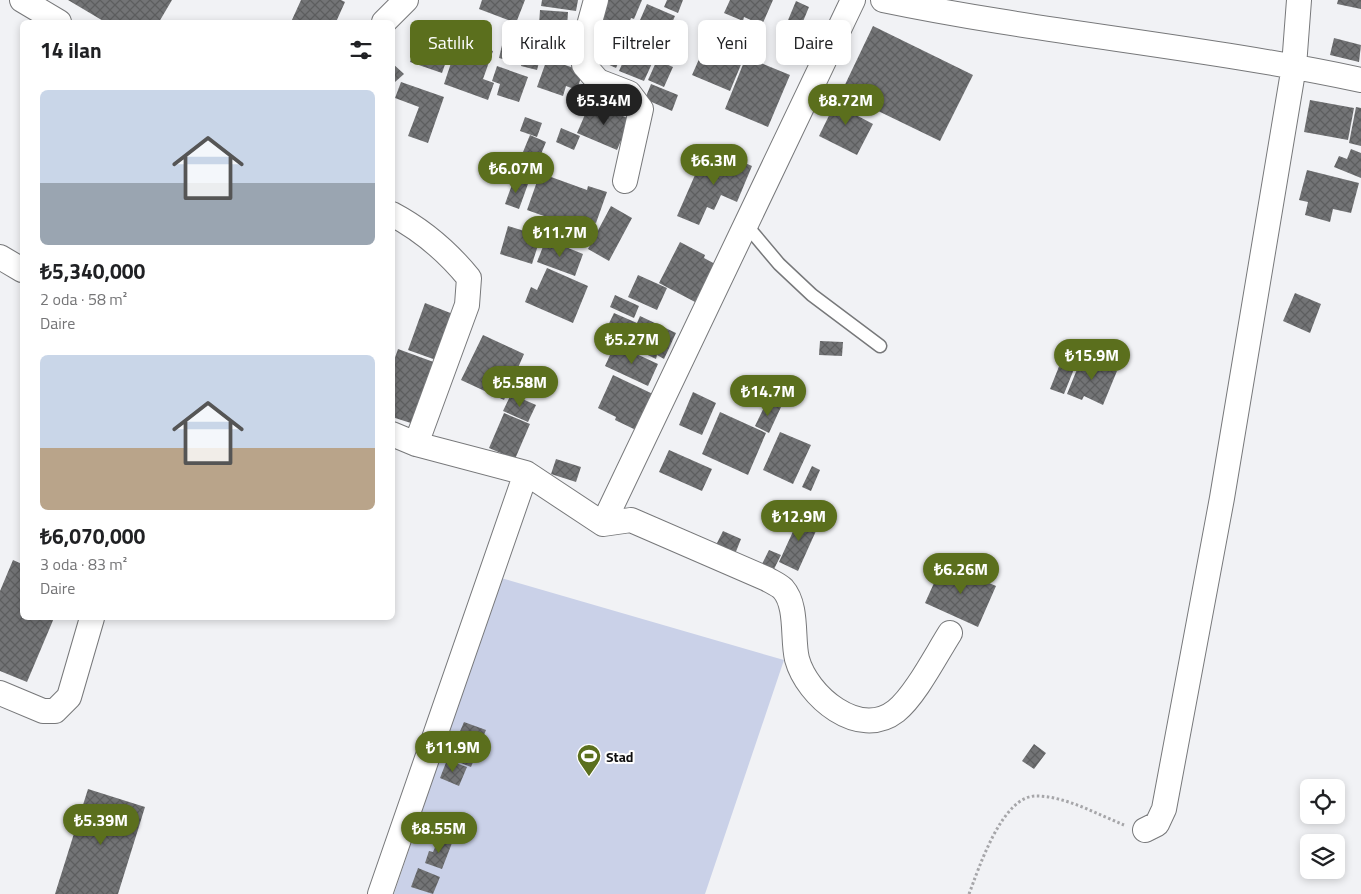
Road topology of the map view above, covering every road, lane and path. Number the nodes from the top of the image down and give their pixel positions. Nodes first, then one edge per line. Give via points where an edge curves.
1 (22, 0) edge
2 (406, 0) edge
3 (596, 0) edge
4 (854, 0) edge
5 (883, 0) edge
6 (1299, 0) edge
7 (56, 20) edge
8 (386, 20) edge
9 (1294, 66) junction
10 (1361, 80) edge
11 (625, 181) dead end
12 (395, 216) edge
13 (747, 226) junction
14 (0, 257) edge
15 (20, 269) edge
16 (880, 346) dead end
17 (395, 435) edge
18 (416, 444) junction
19 (526, 473) junction
20 (603, 524) junction
21 (91, 620) edge
22 (950, 633) dead end
23 (0, 693) edge
24 (1144, 830) joint
25 (380, 894) edge
26 (970, 894) edge

1 - 7 street
2 - 8 street
3 - 11 street via 585,40 584,66 598,81 629,93 641,109
4 - 13 street
5 - 9 street via 965,17
6 - 9 street
9 - 10 street
9 - 24 street via 1224,489 1164,809 1157,824
12 - 18 street via 419,228 450,255 469,278 467,304
13 - 16 lane via 779,264 812,295
13 - 20 street
14 - 15 street
17 - 18 street
18 - 19 street
19 - 20 street
19 - 25 street
20 - 22 street via 631,520 767,579 783,590 790,604 797,660 810,686 831,708 853,718 878,720 896,712
21 - 23 street via 69,697 55,712 43,711
24 - 26 path via 1055,799 1034,796 1014,806 1000,822

